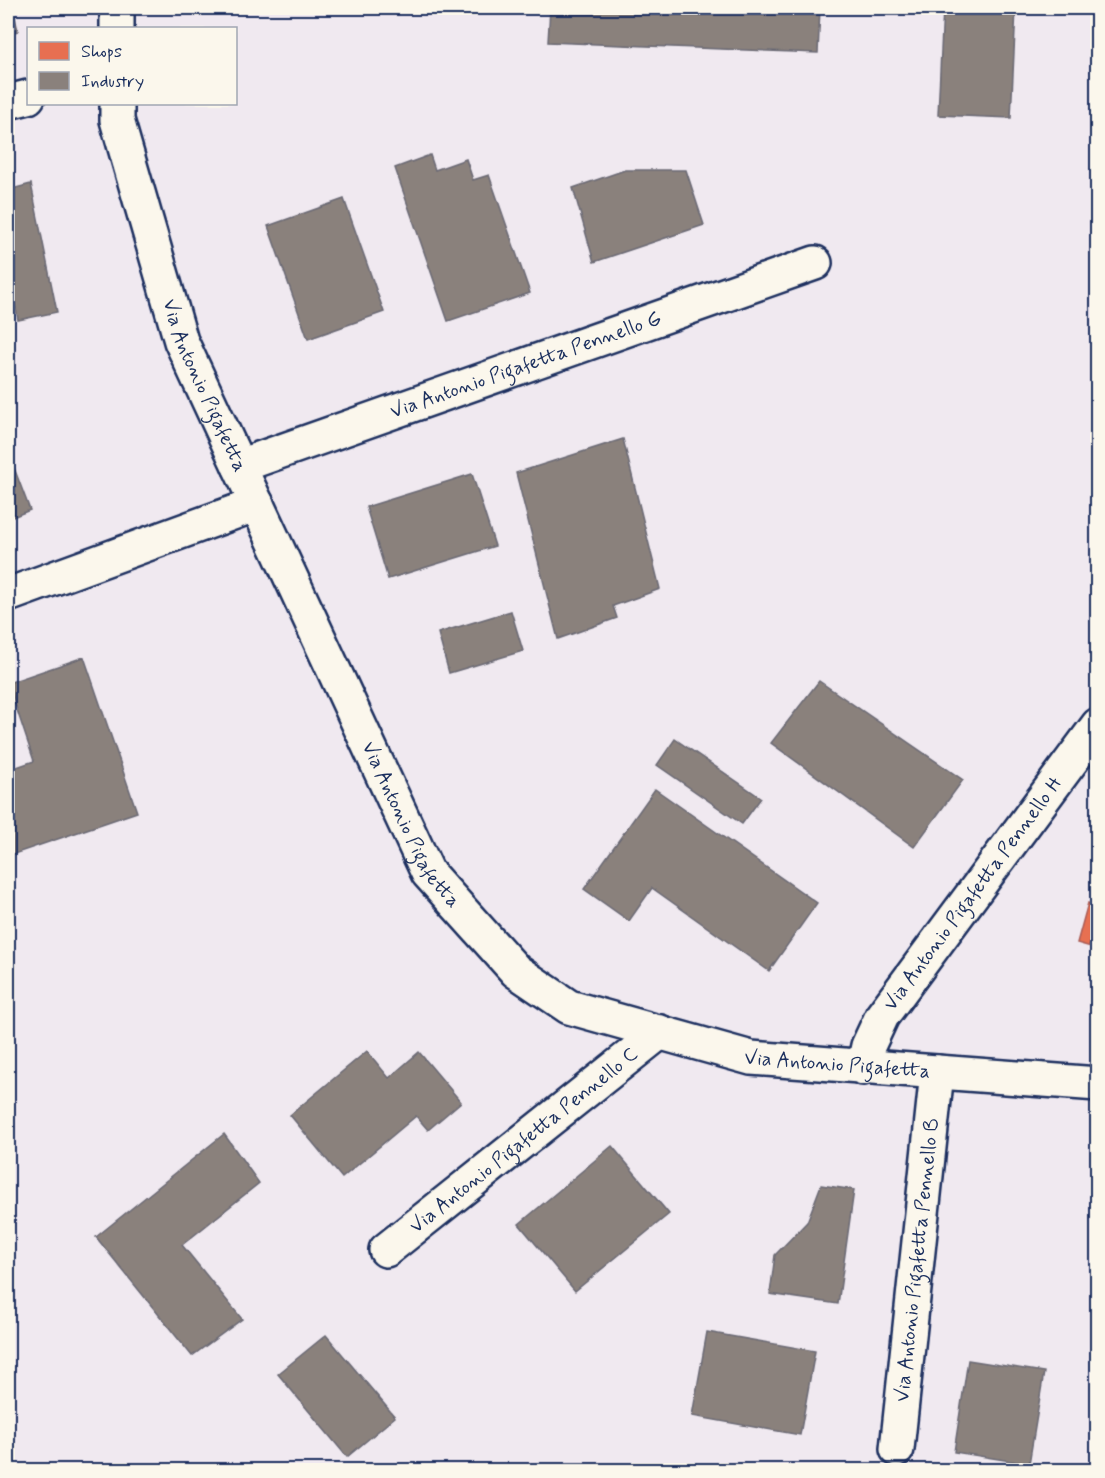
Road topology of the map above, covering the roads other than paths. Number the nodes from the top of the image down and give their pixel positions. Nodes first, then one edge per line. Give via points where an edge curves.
1 (117, 8) edge
2 (117, 27) edge
3 (27, 97) edge
4 (8, 102) edge
5 (117, 105) edge
6 (815, 263) dead end
7 (239, 466) junction
8 (257, 504) junction
9 (8, 595) edge
10 (1098, 724) edge
11 (660, 1032) junction
12 (862, 1068) junction
13 (937, 1072) junction
14 (1098, 1084) edge
15 (386, 1250) dead end
16 (897, 1449) dead end

1 - 2 street
3 - 4 street
5 - 7 street, Via Antonio Pigafetta via 117,120 181,341
6 - 7 street, Via Antonio Pigafetta Pennello G
7 - 8 street, Via Antonio Pigafetta
8 - 9 street
8 - 11 street, Via Antonio Pigafetta via 428,873 516,971 568,1007
10 - 12 street, Via Antonio Pigafetta Pennello H via 882,1016
11 - 12 street, Via Antonio Pigafetta via 751,1058
11 - 15 street, Via Antonio Pigafetta Pennello C
12 - 13 street, Via Antonio Pigafetta
13 - 14 street, Via Antonio Pigafetta
13 - 16 street, Via Antonio Pigafetta Pennello B

